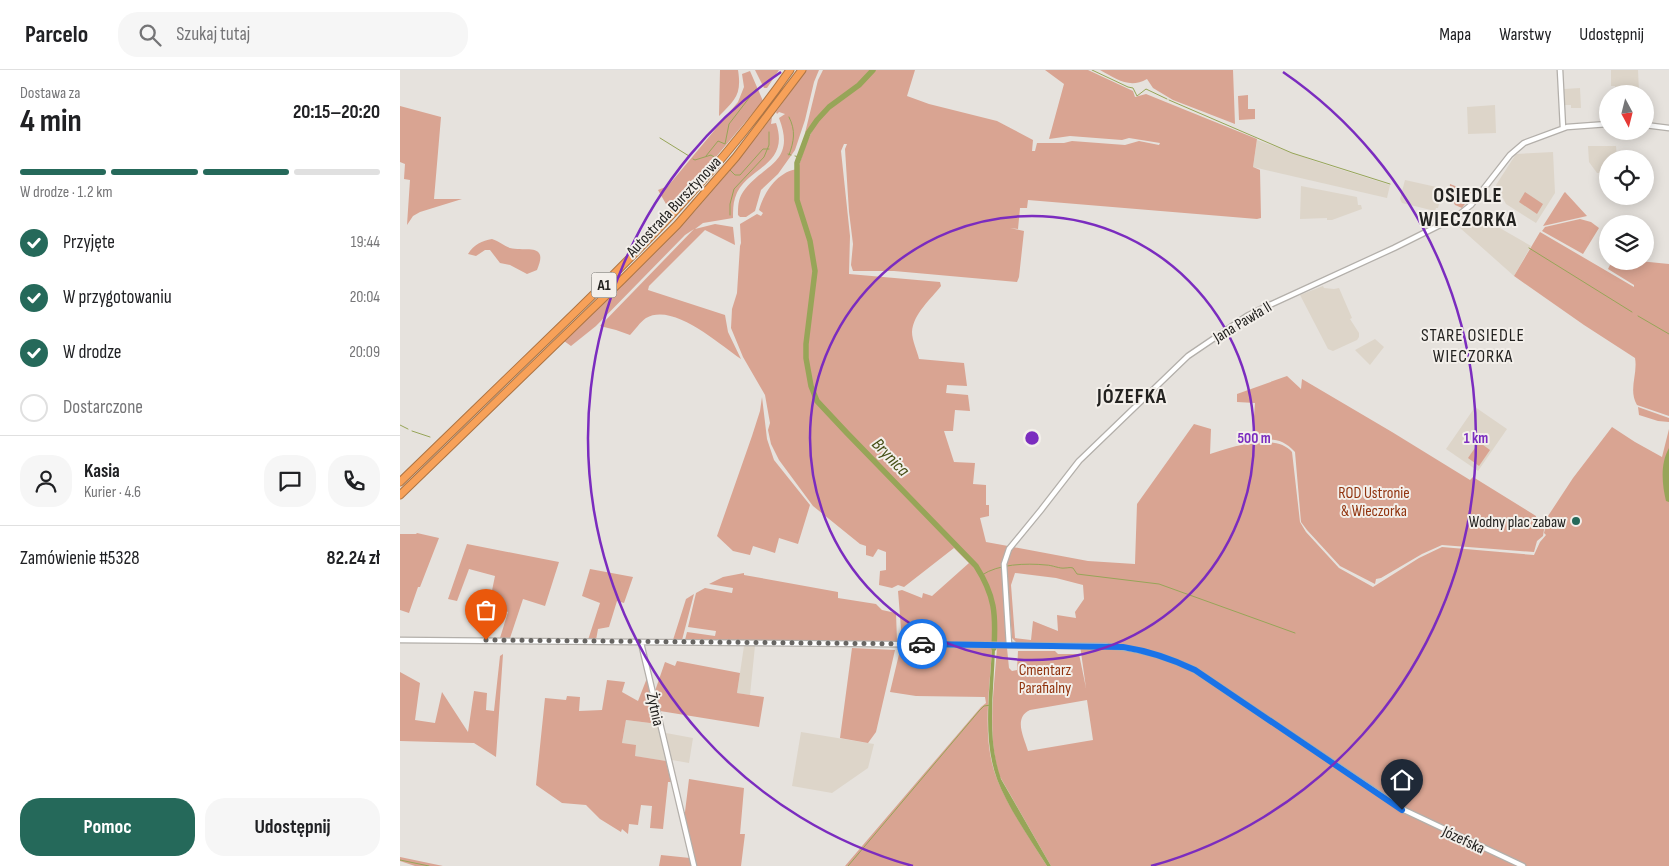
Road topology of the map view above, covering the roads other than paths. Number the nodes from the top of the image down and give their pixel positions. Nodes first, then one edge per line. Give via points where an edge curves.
1 (790, 70) edge
2 (802, 70) edge
3 (1560, 70) edge
4 (1599, 125) edge
5 (1654, 127) edge
6 (1563, 128) junction
7 (1669, 128) edge
8 (400, 482) edge
9 (400, 495) edge
10 (400, 640) edge
11 (641, 642) junction
12 (1009, 645) junction
13 (694, 866) edge
14 (1523, 866) edge

1 - 8 highway, Autostrada Bursztynowa / A1 via 724,157 656,233
2 - 9 highway, Autostrada Bursztynowa / A1 via 736,157 665,237
3 - 6 street
4 - 6 street, Jana Pawła II
5 - 7 street
6 - 12 street, Jana Pawła II via 1516,148 1474,201 1456,217 1261,309 1194,351 1079,461 1009,549 1004,564
10 - 11 street, Józefska
11 - 12 street, Józefska
11 - 13 street, Żytnia
12 - 14 street, Józefska via 1123,647 1174,660 1195,670 1402,810

